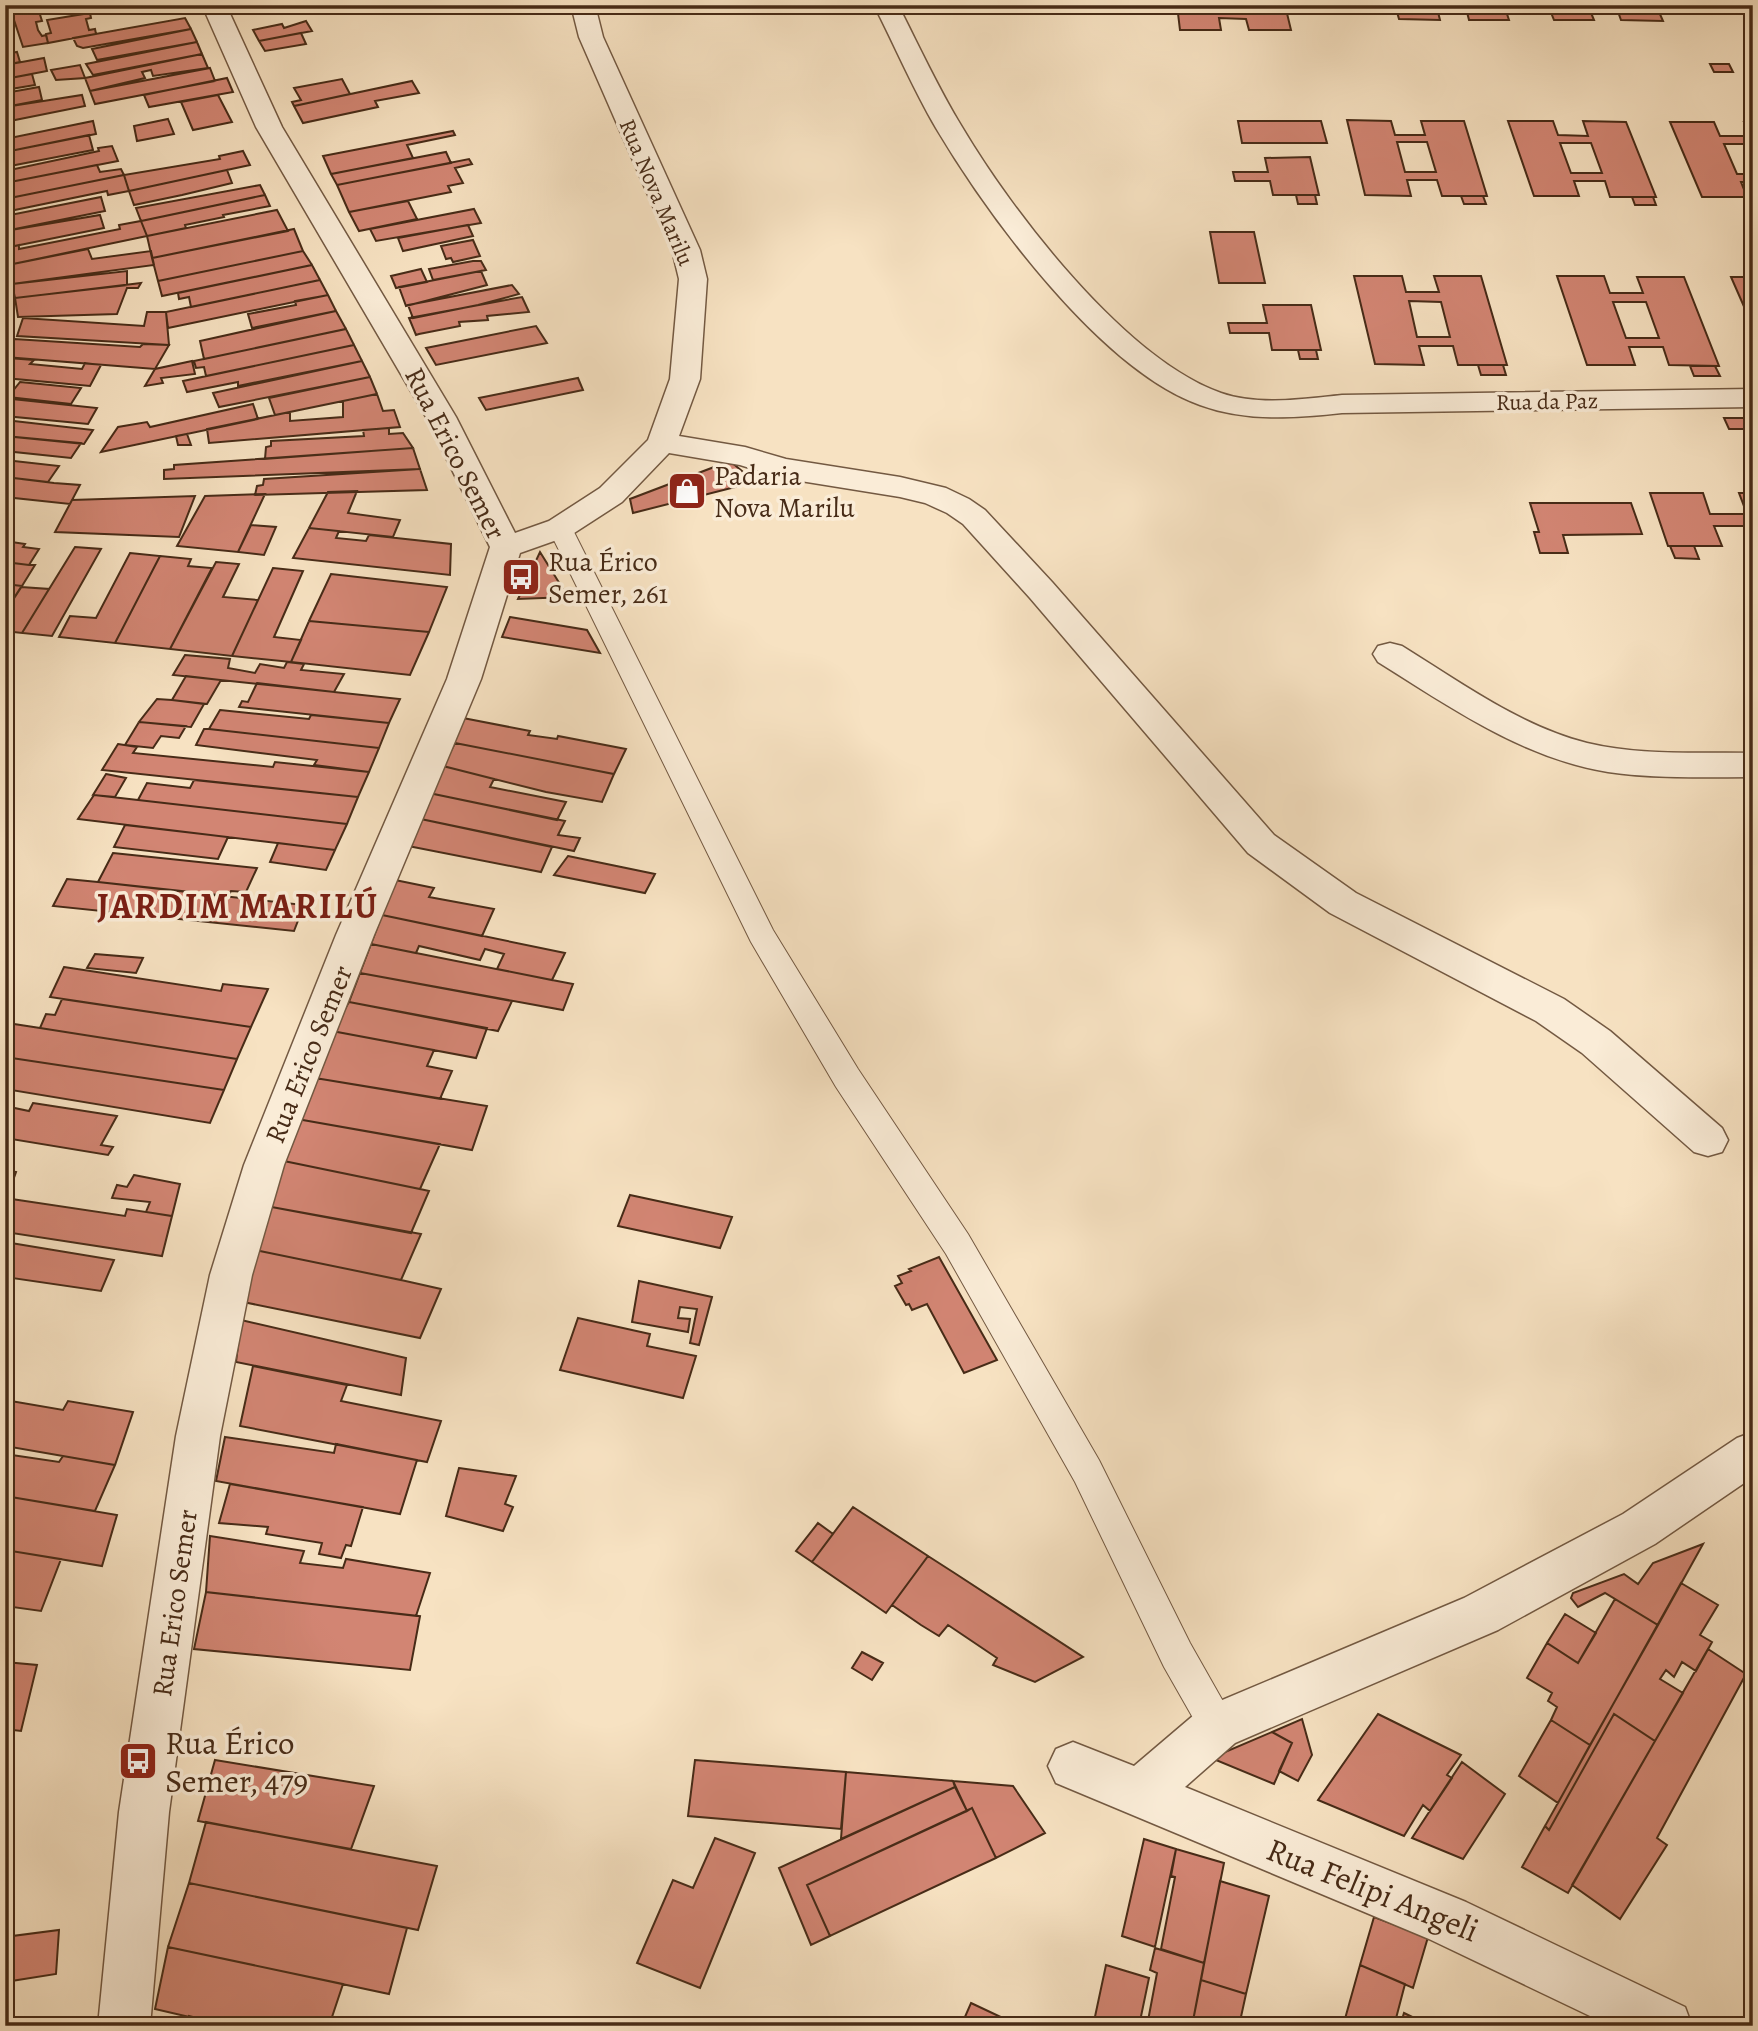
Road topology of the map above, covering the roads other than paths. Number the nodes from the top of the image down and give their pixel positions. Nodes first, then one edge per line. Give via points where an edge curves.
1 (214, 5) edge
2 (583, 5) edge
3 (886, 5) edge
4 (1753, 398) edge
5 (662, 443) junction
6 (561, 528) junction
7 (506, 547) junction
8 (1390, 654) dead end
9 (1753, 765) edge
10 (1708, 1140) dead end
11 (1753, 1452) edge
12 (1217, 1727) junction
13 (1073, 1766) dead end
14 (1139, 1794) junction
15 (124, 2026) edge
16 (1666, 2026) edge

1 - 7 street, Rua Erico Semer via 268,127 441,417
2 - 5 street, Rua Nova Marilu via 590,37 686,250 693,279 685,379
3 - 4 street, Rua da Paz via 949,128 994,195 1109,332 1191,392 1235,405 1291,410 1342,404
5 - 6 street, Rua Nova Marilu via 611,495
5 - 10 street via 900,487 958,506 974,517 1041,590 1261,844 1343,903 1549,1010 1596,1042
6 - 7 street, Rua Nova Marilu
6 - 12 lane via 761,934 847,1079 957,1244 1087,1471
7 - 15 street, Rua Erico Semer via 464,679 355,935 264,1166 231,1275 198,1436 144,1812
8 - 9 street via 1494,718 1587,755 1630,762
11 - 12 street via 1639,1529 1481,1614
12 - 14 street
13 - 14 street, Rua Felipi Angeli
14 - 16 street, Rua Felipi Angeli via 1473,1929

